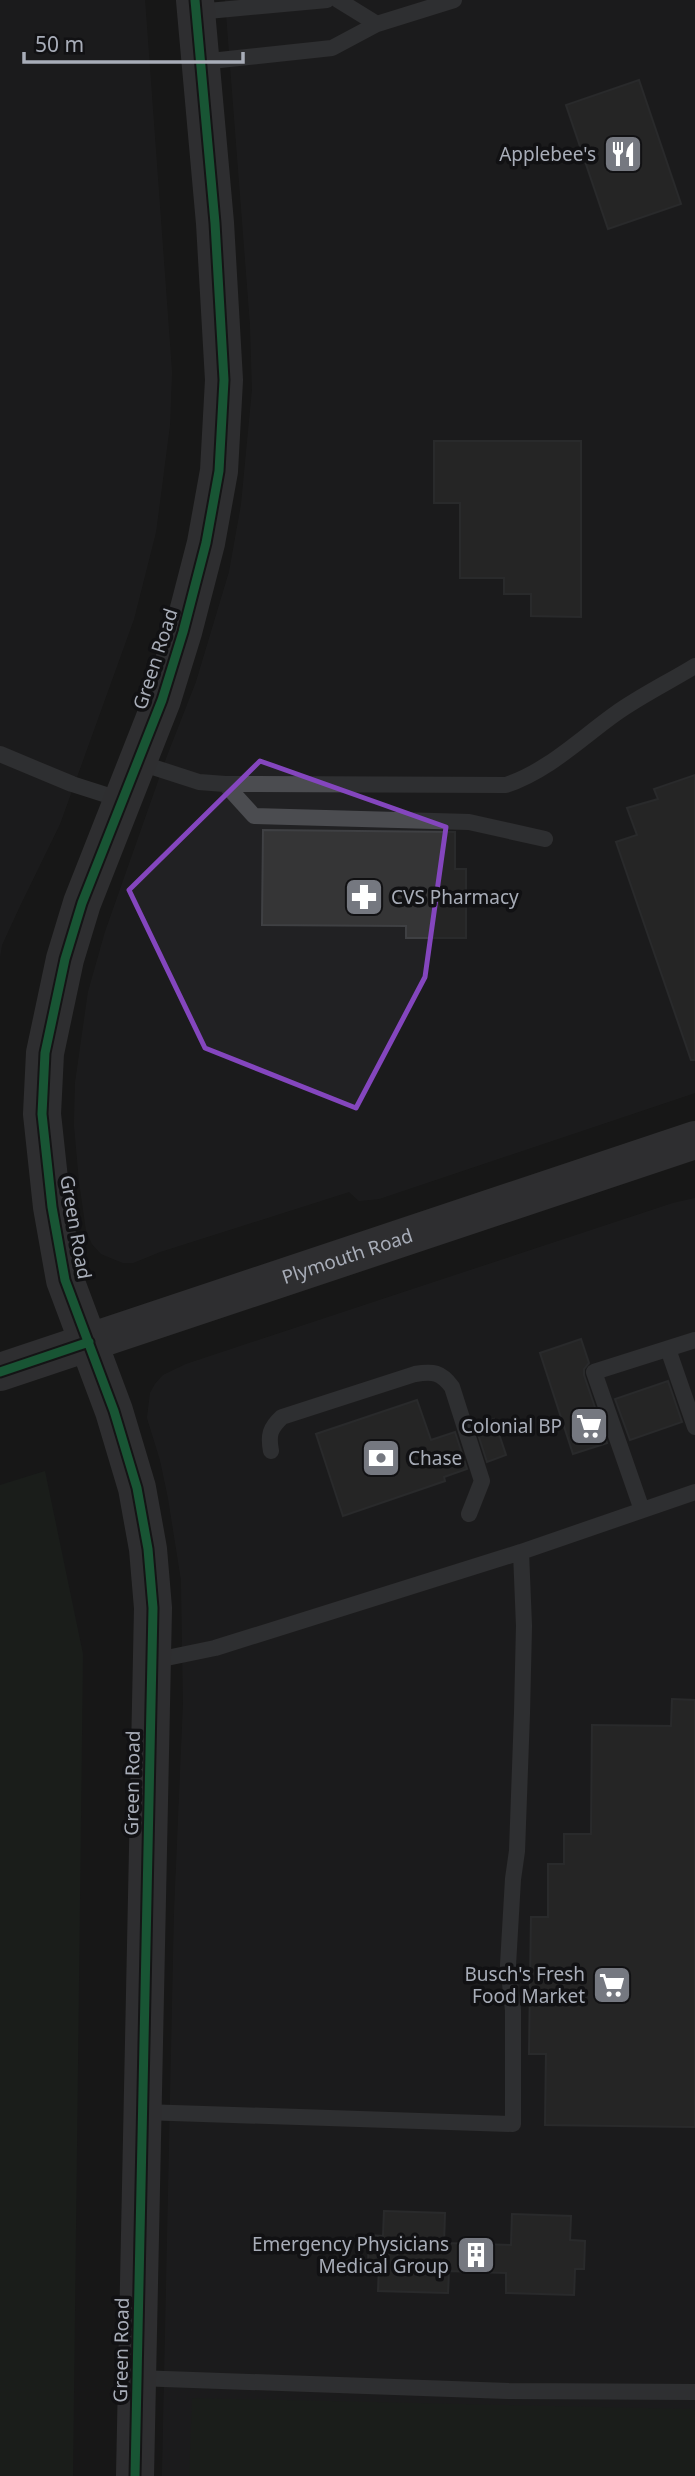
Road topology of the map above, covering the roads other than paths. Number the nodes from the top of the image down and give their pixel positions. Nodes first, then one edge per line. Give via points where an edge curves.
1 (327, 0) edge
2 (338, 0) edge
3 (454, 0) edge
4 (195, 6) edge
5 (377, 24) junction
6 (201, 62) junction
7 (695, 666) edge
8 (0, 754) edge
9 (137, 762) junction
10 (225, 784) junction
11 (122, 800) junction
12 (545, 839) dead end
13 (695, 1140) edge
14 (695, 1340) edge
15 (89, 1342) junction
16 (668, 1349) junction
17 (0, 1372) edge
18 (695, 1427) edge
19 (271, 1451) dead end
20 (695, 1492) edge
21 (642, 1510) junction
22 (469, 1514) dead end
23 (521, 1552) junction
24 (152, 1661) junction
25 (143, 2112) junction
26 (138, 2378) junction
27 (695, 2392) edge
28 (135, 2476) edge

1 - 4 lane
2 - 5 lane
3 - 5 lane
4 - 6 street, Green Road
5 - 6 lane via 332,48
6 - 9 street, Green Road via 224,380 219,471 183,632
7 - 10 lane via 617,713 547,765 506,786
8 - 11 lane via 72,785
9 - 10 lane via 181,777
9 - 11 street, Green Road
10 - 12 lane via 254,816 469,822
11 - 15 street, Green Road via 65,959 45,1053 42,1114 52,1207 65,1280
13 - 15 street, Plymouth Road
14 - 16 lane
15 - 17 street, Plymouth Road
15 - 24 street, Green Road via 137,1488 148,1549
16 - 18 lane
16 - 21 lane via 594,1372
19 - 22 lane via 268,1438 272,1426 282,1418 430,1372 444,1377 452,1387 482,1481
20 - 21 lane
21 - 23 lane
23 - 24 lane via 215,1648
23 - 25 lane via 522,1726 508,1965 513,2010 513,2124
24 - 25 street, Green Road
25 - 26 street, Green Road
26 - 27 lane
26 - 28 street, Green Road

